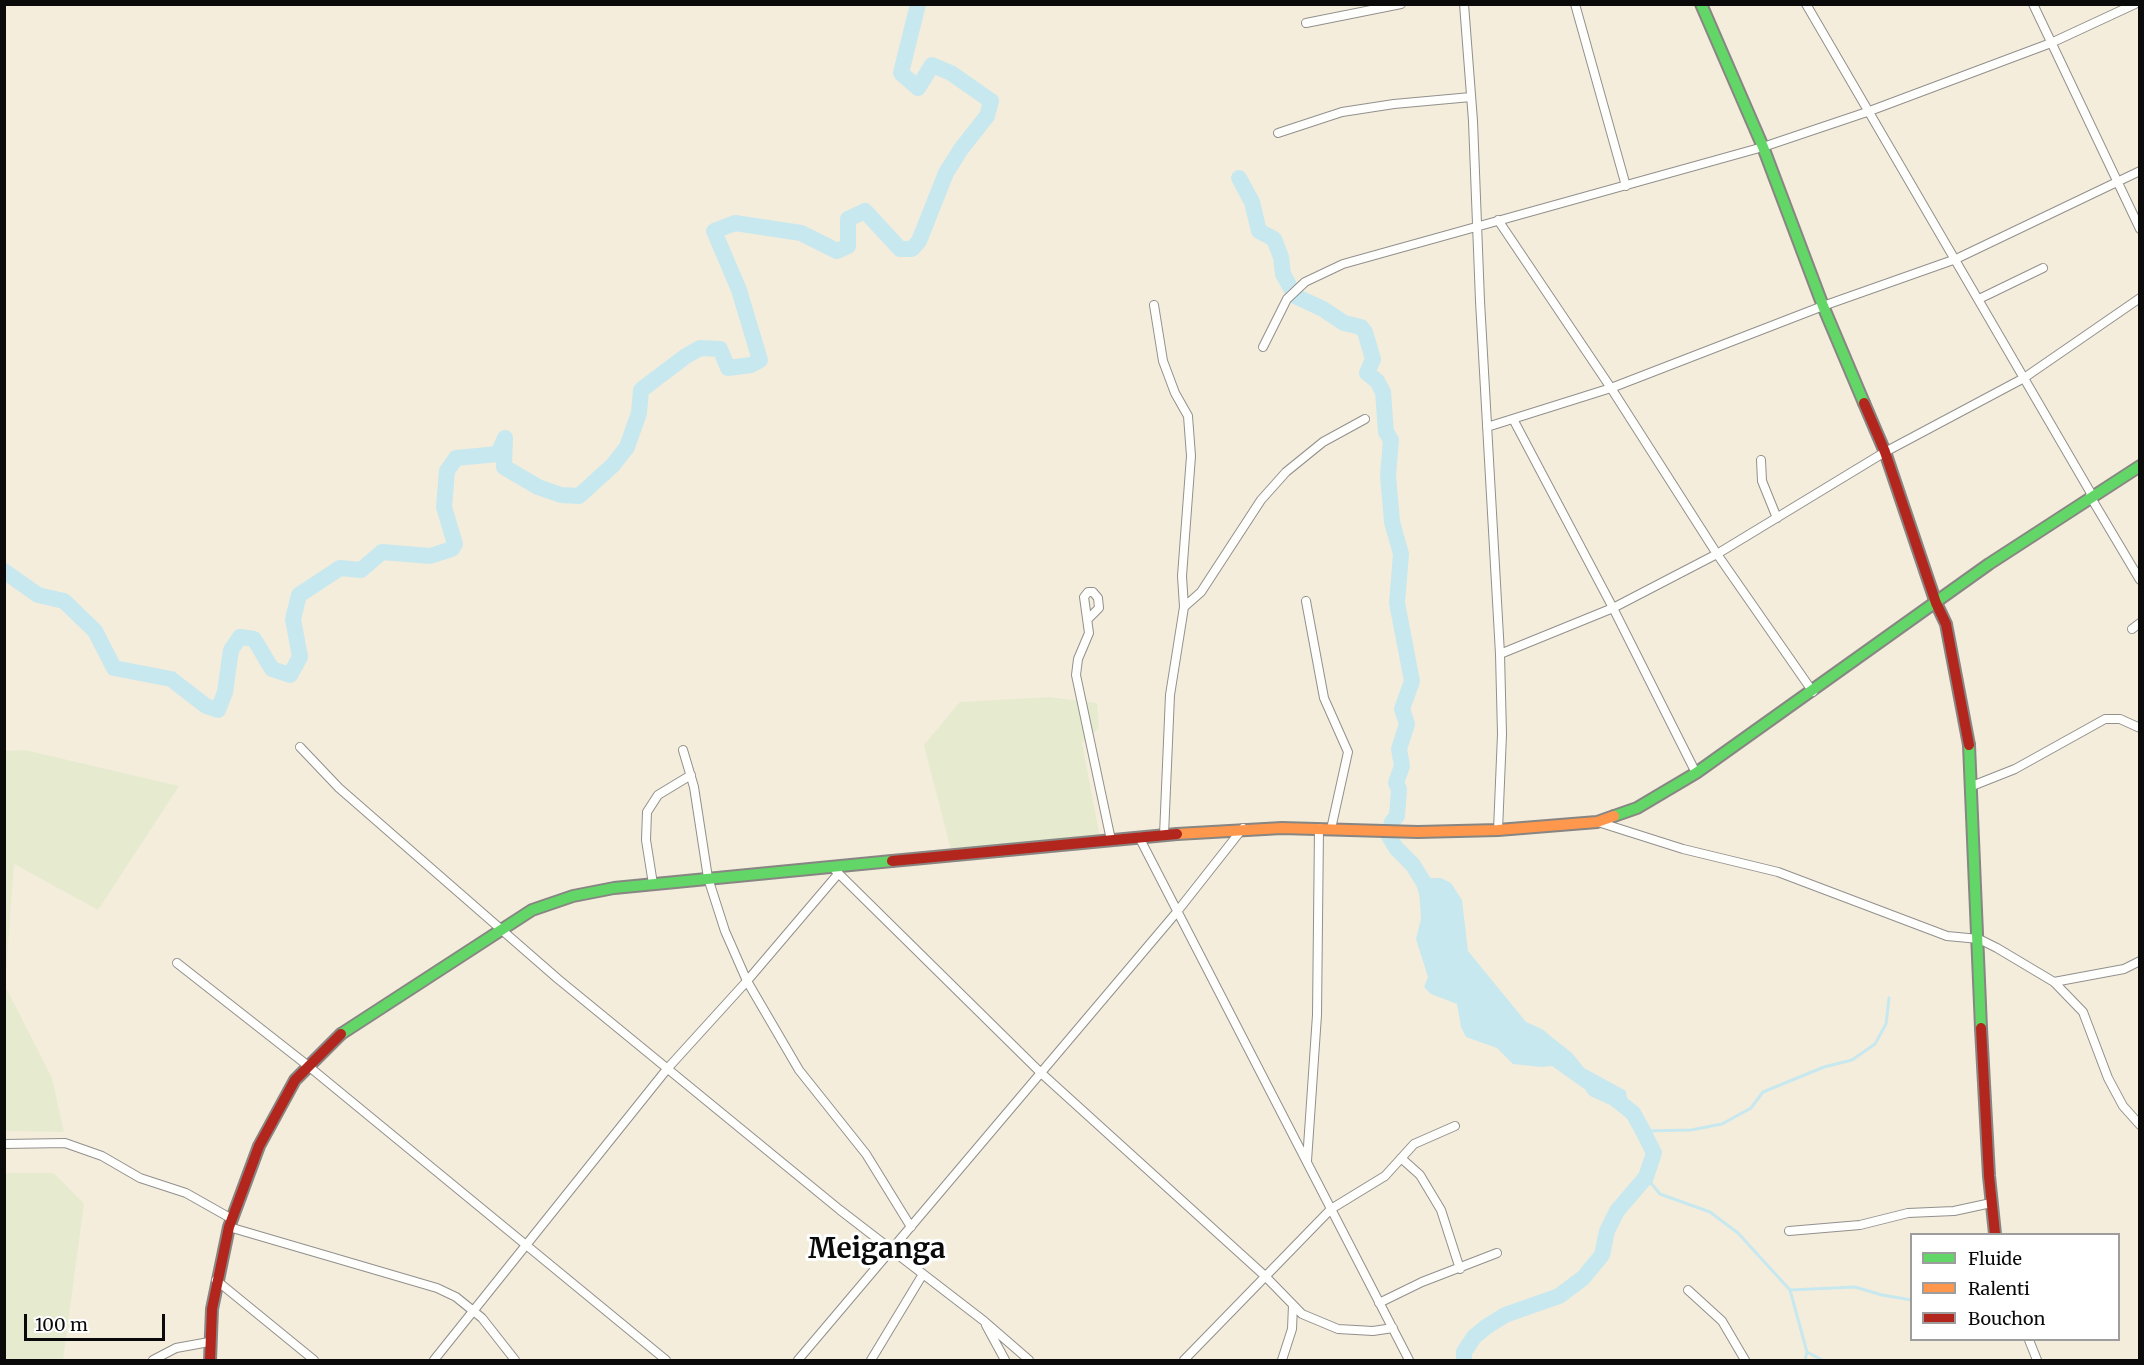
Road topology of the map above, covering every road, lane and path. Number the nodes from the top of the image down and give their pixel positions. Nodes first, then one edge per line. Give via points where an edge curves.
1 (1401, 4) edge
2 (1464, 4) edge
3 (1575, 4) edge
4 (1701, 4) edge
5 (1806, 4) edge
6 (2033, 4) edge
7 (2135, 4) edge
8 (1306, 23) dead end
9 (2051, 43) junction
10 (1472, 97) junction
11 (1867, 112) junction
12 (1278, 133) dead end
13 (1763, 147) junction
14 (2139, 171) edge
15 (2117, 184) junction
16 (1626, 186) junction
17 (1498, 220) junction
18 (1477, 228) junction
19 (2139, 230) edge
20 (1956, 259) junction
21 (2043, 268) dead end
22 (2139, 298) edge
23 (1979, 299) junction
24 (1154, 305) dead end
25 (1823, 306) junction
26 (1263, 347) dead end
27 (2024, 378) junction
28 (1611, 388) junction
29 (1365, 419) dead end
30 (1512, 419) junction
31 (1487, 427) junction
32 (1885, 452) junction
33 (1761, 460) dead end
34 (2139, 466) edge
35 (2091, 495) junction
36 (1777, 518) junction
37 (1717, 554) junction
38 (2139, 580) edge
39 (1306, 601) dead end
40 (1936, 603) junction
41 (1184, 607) junction
42 (1612, 608) junction
43 (1088, 619) dead end
44 (2139, 623) edge
45 (2132, 629) dead end
46 (1500, 654) junction
47 (1813, 692) junction
48 (2139, 728) edge
49 (300, 747) dead end
50 (683, 750) dead end
51 (1696, 773) junction
52 (691, 775) junction
53 (1972, 786) junction
54 (1597, 822) junction
55 (1243, 828) junction
56 (1319, 828) junction
57 (1331, 829) junction
58 (1498, 830) junction
59 (1164, 835) junction
60 (1139, 837) junction
61 (1111, 840) junction
62 (835, 870) junction
63 (708, 878) junction
64 (653, 884) junction
65 (1176, 913) junction
66 (500, 928) junction
67 (1979, 939) junction
68 (2139, 961) edge
69 (177, 963) dead end
70 (747, 981) junction
71 (2054, 982) junction
72 (307, 1065) junction
73 (667, 1069) junction
74 (1040, 1072) junction
75 (2139, 1125) edge
76 (1455, 1126) dead end
77 (4, 1144) edge
78 (1401, 1158) junction
79 (1307, 1162) junction
80 (1991, 1203) junction
81 (1331, 1209) junction
82 (231, 1223) junction
83 (911, 1227) junction
84 (1789, 1231) dead end
85 (1995, 1233) edge
86 (526, 1244) junction
87 (892, 1250) junction
88 (1497, 1252) dead end
89 (1460, 1269) junction
90 (923, 1274) junction
91 (1265, 1276) junction
92 (216, 1280) junction
93 (1688, 1290) dead end
94 (1379, 1303) junction
95 (1293, 1305) junction
96 (473, 1309) junction
97 (984, 1321) junction
98 (1393, 1328) junction
99 (2030, 1341) edge
100 (209, 1342) junction
101 (153, 1360) edge
102 (210, 1360) edge
103 (314, 1360) edge
104 (435, 1360) edge
105 (515, 1360) edge
106 (666, 1360) edge
107 (798, 1360) edge
108 (871, 1360) edge
109 (1005, 1360) edge
110 (1029, 1360) edge
111 (1184, 1360) edge
112 (1282, 1360) edge
113 (1408, 1360) edge
114 (1745, 1360) edge
115 (2037, 1360) edge

1 - 8 street
2 - 10 street
3 - 16 street
4 - 13 street
5 - 11 street
6 - 9 street
7 - 9 street
9 - 11 street
9 - 15 street
10 - 12 street via 1359,109
10 - 18 street
11 - 13 street
11 - 20 street
13 - 16 street
13 - 25 street
14 - 15 street
15 - 19 street
15 - 20 street
16 - 17 street
17 - 18 street
17 - 28 street
18 - 26 street via 1343,264 1305,282 1283,305
18 - 31 street
20 - 23 street
20 - 25 street
21 - 23 street
22 - 27 street
23 - 27 street
24 - 41 street via 1163,361 1190,426 1182,576
25 - 28 street
25 - 32 street
27 - 32 street
27 - 35 street
28 - 30 street
28 - 37 street
29 - 41 street via 1323,442 1286,472 1261,500 1201,592
30 - 31 street
30 - 42 street
31 - 46 street
32 - 36 street
32 - 40 street
33 - 36 street via 1762,482
34 - 35 street
35 - 38 street
35 - 40 street
36 - 37 street
37 - 42 street
37 - 47 street
39 - 57 street via 1319,681 1348,752
40 - 47 street
40 - 53 street via 1946,624 1958,679
41 - 59 street via 1172,676
42 - 46 street
42 - 51 street
43 - 61 street via 1089,633 1076,675
44 - 45 street
46 - 58 street
47 - 51 street
48 - 53 street via 2120,719 2105,719 2015,769
49 - 66 street via 339,788
50 - 52 street
51 - 54 street via 1637,808
52 - 63 street
52 - 64 street via 658,795 647,812 646,840
53 - 67 street
54 - 58 street
54 - 67 street via 1797,878 1947,936
55 - 56 street
55 - 59 street
55 - 65 street
56 - 57 street
56 - 79 street via 1317,1015
57 - 58 street
59 - 60 street
60 - 61 street
60 - 65 street
61 - 62 street
62 - 63 street
62 - 70 street
62 - 74 street
63 - 64 street
63 - 70 street via 725,932
64 - 66 street via 595,891 551,902
65 - 74 street
65 - 79 street
66 - 72 street via 348,1029
66 - 73 street
67 - 71 street
67 - 80 street
68 - 71 street via 2124,969
69 - 72 street
70 - 73 street
70 - 83 street via 799,1070 866,1154
71 - 75 street via 2083,1012 2108,1078
72 - 82 street via 279,1106 259,1146
72 - 86 street
73 - 86 street
73 - 87 street
74 - 83 street
74 - 91 street
76 - 78 street via 1423,1139
77 - 82 street via 74,1146 102,1156 140,1178 186,1193
78 - 81 street via 1385,1176
78 - 89 street via 1420,1175 1441,1210
79 - 81 street
80 - 84 street via 1954,1211 1908,1213 1860,1225
80 - 85 street
81 - 91 street
81 - 94 street
82 - 92 street
82 - 96 street via 437,1288
83 - 87 street
86 - 96 street
86 - 106 street
87 - 90 street
87 - 107 street
88 - 89 street
89 - 94 street
90 - 97 street
90 - 108 street
91 - 95 street
91 - 111 street
92 - 100 street
92 - 103 street
93 - 114 street via 1722,1321
94 - 98 street
95 - 98 street via 1302,1314 1338,1329
95 - 112 street via 1292,1329
96 - 104 street
96 - 105 street
97 - 109 street
97 - 110 street
98 - 113 street
99 - 115 street
100 - 101 street via 176,1348
100 - 102 street

